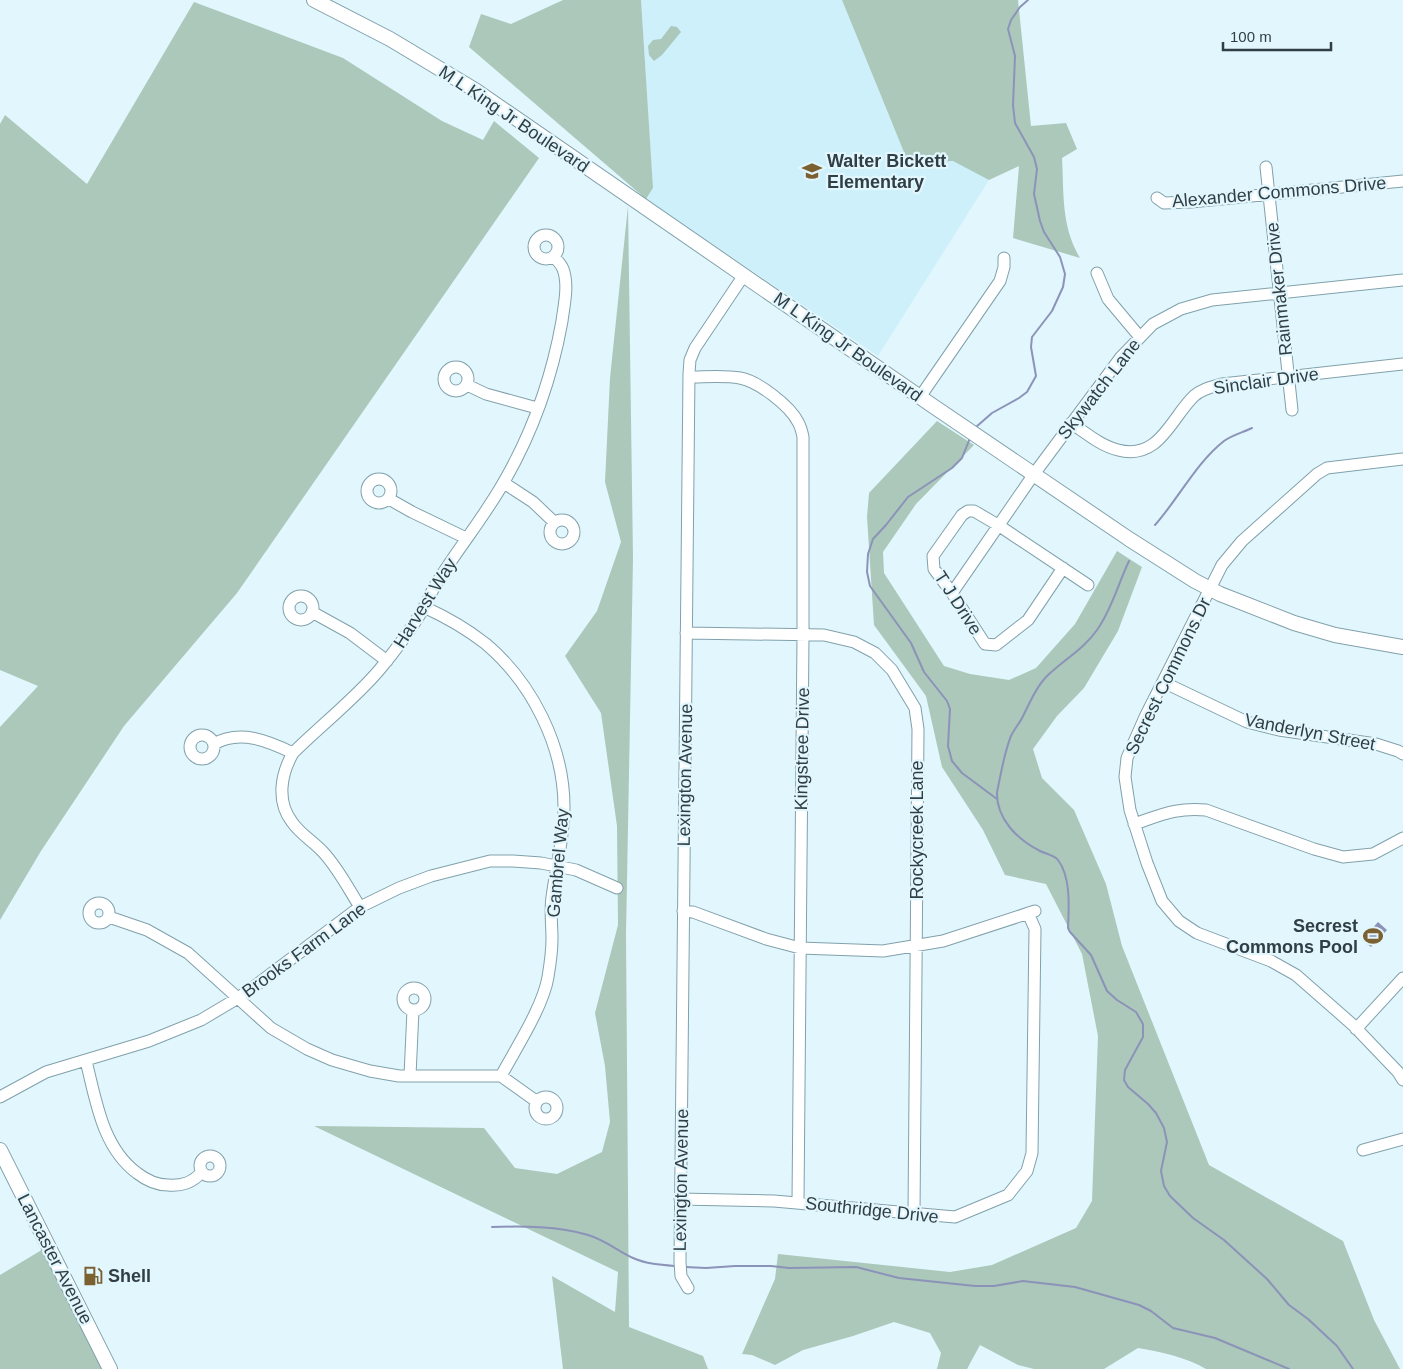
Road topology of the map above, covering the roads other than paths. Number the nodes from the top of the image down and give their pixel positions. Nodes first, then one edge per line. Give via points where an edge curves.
1 (314, 0) edge
2 (1266, 167) dead end
3 (1403, 181) edge
4 (1269, 195) junction
5 (1156, 198) dead end
6 (554, 257) dead end
7 (1004, 258) dead end
8 (1097, 273) dead end
9 (744, 275) junction
10 (1403, 280) edge
11 (1278, 293) junction
12 (1139, 336) junction
13 (1403, 364) edge
14 (1288, 376) junction
15 (689, 377) junction
16 (467, 386) dead end
17 (920, 397) junction
18 (537, 408) junction
19 (1292, 410) dead end
20 (1071, 423) junction
21 (1403, 459) edge
22 (1034, 474) junction
23 (504, 483) junction
24 (388, 498) dead end
25 (554, 522) dead end
26 (998, 525) junction
27 (466, 538) junction
28 (1063, 568) junction
29 (1088, 585) dead end
30 (1210, 589) junction
31 (952, 593) junction
32 (424, 607) junction
33 (312, 612) dead end
34 (686, 633) junction
35 (803, 635) junction
36 (1403, 647) edge
37 (387, 661) junction
38 (1163, 682) junction
39 (214, 744) dead end
40 (293, 752) junction
41 (1403, 754) edge
42 (1134, 824) junction
43 (1403, 838) edge
44 (556, 866) junction
45 (616, 888) dead end
46 (360, 907) junction
47 (683, 911) junction
48 (109, 917) dead end
49 (916, 946) junction
50 (800, 948) junction
51 (1403, 978) edge
52 (238, 998) junction
53 (413, 1010) dead end
54 (1356, 1029) junction
55 (86, 1060) junction
56 (410, 1076) junction
57 (501, 1076) junction
58 (1403, 1080) edge
59 (0, 1097) edge
60 (536, 1101) dead end
61 (1403, 1140) edge
62 (0, 1150) edge
63 (1363, 1150) dead end
64 (202, 1172) dead end
65 (680, 1199) junction
66 (798, 1203) junction
67 (914, 1214) junction
68 (688, 1288) dead end
69 (110, 1369) edge

1 - 9 main road, M L King Jr Boulevard via 390,39 474,90
2 - 4 street, Rainmaker Drive
3 - 4 street, Alexander Commons Drive
4 - 5 street, Alexander Commons Drive via 1164,203
4 - 11 street, Rainmaker Drive
6 - 18 street, Harvest Way via 562,268 564,305 549,378
7 - 17 street via 1000,281
8 - 12 street via 1108,299
9 - 15 street, Lexington Avenue via 695,348
9 - 17 main road, M L King Jr Boulevard
10 - 11 street, Skywatch Lane
11 - 12 street, Skywatch Lane via 1212,300 1181,309 1152,324
11 - 14 street, Rainmaker Drive
12 - 20 street, Skywatch Lane
13 - 14 street, Sinclair Drive
14 - 19 street, Rainmaker Drive
14 - 20 street, Sinclair Drive via 1206,388 1194,397 1161,438 1149,448 1138,451 1119,451
15 - 34 street, Lexington Avenue
15 - 35 street, Kingstree Drive via 738,377 752,381 792,413 799,423 804,449
16 - 18 street
17 - 22 main road, M L King Jr Boulevard
18 - 23 street, Harvest Way
20 - 22 street, Skywatch Lane
21 - 30 street, Secrest Commons Dr via 1327,468 1317,474 1242,540 1222,565
22 - 26 street, Skywatch Lane
22 - 30 main road, M L King Jr Boulevard via 1170,566
23 - 25 street via 533,502
23 - 27 street, Harvest Way
24 - 27 street
26 - 28 street, T J Drive
26 - 31 street, Skywatch Lane
26 - 31 street, T J Drive via 968,511 933,556 934,569
27 - 32 street, Harvest Way
28 - 29 street, T J Drive
28 - 31 street, T J Drive via 1028,620 996,645 984,644
30 - 36 main road, M L King Jr Boulevard via 1294,623 1353,639
30 - 38 street, Secrest Commons Dr
32 - 37 street, Harvest Way
32 - 44 street, Gambrel Way via 485,644 504,661 536,705 560,769 564,806 562,842
33 - 37 street via 350,633
34 - 35 street, Rockycreek Lane
34 - 47 street, Lexington Avenue
35 - 49 street, Rockycreek Lane via 824,635 854,642 875,653 892,670 915,708 918,729
35 - 50 street, Kingstree Drive
37 - 40 street, Harvest Way
38 - 41 street, Vanderlyn Street via 1247,722 1296,733 1376,744
38 - 42 street, Secrest Commons Dr via 1127,758 1125,777
39 - 40 street via 222,739 245,736 272,742
40 - 46 street, Harvest Way via 281,783 283,806 291,822 334,865
42 - 43 street via 1188,808 1206,810 1343,857 1373,854
42 - 54 street, Secrest Commons Dr via 1162,901 1180,921 1197,933 1296,974
44 - 45 street, Brooks Farm Lane via 576,870
44 - 46 street, Brooks Farm Lane via 490,861 431,876
44 - 57 street, Gambrel Way via 548,979 536,1011
46 - 52 street, Brooks Farm Lane
47 - 50 street
47 - 65 street, Lexington Avenue
48 - 52 street via 147,930 174,944
49 - 50 street via 883,951
49 - 67 street, Rockycreek Lane
49 - 67 street, Southridge Drive via 942,941 1032,912 1035,929 1032,1153 1027,1171 1008,1195 955,1217
50 - 66 street, Kingstree Drive
51 - 54 street
52 - 55 street, Brooks Farm Lane via 201,1020 149,1041
52 - 56 street via 271,1028 308,1049 370,1071
53 - 56 street
54 - 58 street, Secrest Commons Dr
55 - 59 street, Brooks Farm Lane via 46,1072
55 - 64 street via 108,1138 128,1166 144,1179 159,1185 182,1186
56 - 57 street
57 - 60 street
61 - 63 street
62 - 69 main road, Lancaster Avenue
65 - 66 street, Southridge Drive
65 - 68 street, Lexington Avenue via 681,1276
66 - 67 street, Southridge Drive

